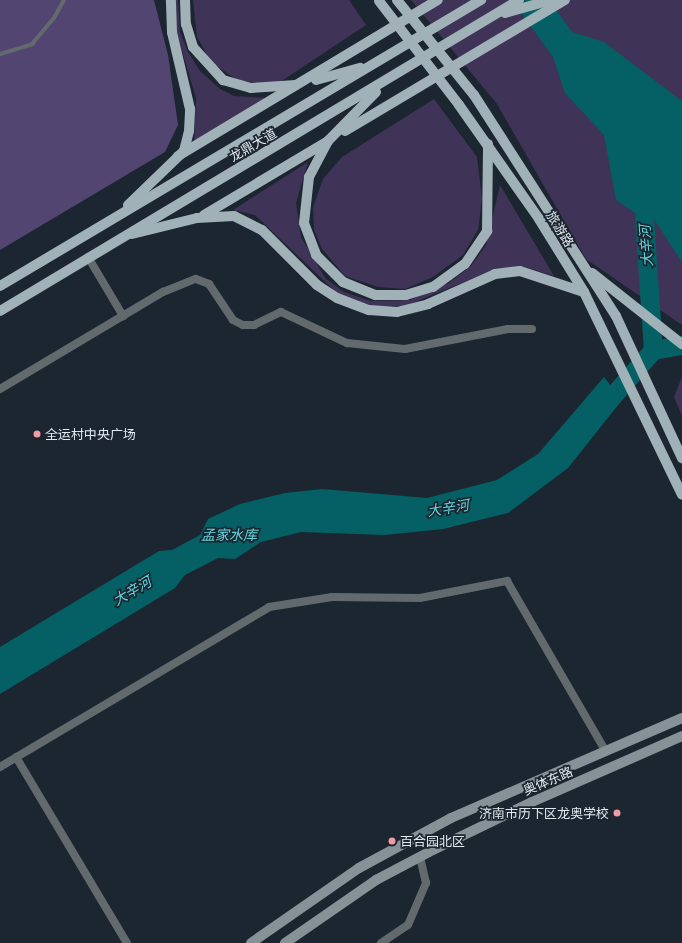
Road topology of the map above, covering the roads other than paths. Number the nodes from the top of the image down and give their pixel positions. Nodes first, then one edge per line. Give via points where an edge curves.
1 (64, 0) edge
2 (171, 0) edge
3 (185, 0) edge
4 (379, 0) edge
5 (398, 0) edge
6 (438, 0) edge
7 (481, 0) edge
8 (519, 0) edge
9 (558, 2) edge
10 (511, 8) junction
11 (0, 54) edge
12 (375, 63) junction
13 (304, 84) junction
14 (382, 84) junction
15 (328, 141) junction
16 (488, 144) junction
17 (178, 156) junction
18 (197, 218) junction
19 (112, 220) junction
20 (120, 237) junction
21 (88, 257) junction
22 (586, 268) junction
23 (0, 286) edge
24 (584, 292) junction
25 (0, 312) edge
26 (123, 316) junction
27 (532, 329) dead end
28 (682, 344) edge
29 (0, 389) edge
30 (682, 458) edge
31 (682, 494) edge
32 (682, 718) edge
33 (682, 736) edge
34 (605, 750) junction
35 (16, 757) junction
36 (0, 767) edge
37 (420, 857) junction
38 (127, 943) edge
39 (251, 943) edge
40 (285, 943) edge
41 (382, 943) edge

1 - 11 lane via 54,18 32,44
2 - 17 main road via 172,32 190,109 189,131 184,151
3 - 13 main road via 186,24 193,47 223,80 251,88
4 - 16 main road, 旅游路, bridge
5 - 22 main road, 旅游路, bridge via 474,95
6 - 13 main road
7 - 12 main road, 龙鼎大道
8 - 10 main road, 龙鼎大道
9 - 10 main road
9 - 15 main road
10 - 14 main road, 龙鼎大道
12 - 13 main road
12 - 19 main road, 龙鼎大道
13 - 17 main road
14 - 15 main road
14 - 20 main road, 龙鼎大道
15 - 16 main road via 309,177 304,223 316,255 343,282 375,295 406,296 433,287 465,264 487,231
15 - 18 main road via 222,207
16 - 24 main road, 旅游路
17 - 19 main road
18 - 20 main road
18 - 24 main road via 234,216 262,230 317,285 337,298 370,310 396,312 428,304 495,274 520,271
19 - 23 main road, 龙鼎大道
20 - 21 main road, 龙鼎大道
21 - 25 main road, 龙鼎大道
21 - 26 street
22 - 28 main road
22 - 30 main road, 旅游路 via 616,316 661,406
24 - 31 main road, 旅游路
26 - 27 street via 181,283 196,280 209,284 233,320 243,325 254,324 281,312 347,343 405,349 508,329
26 - 29 street
32 - 34 main road
33 - 37 main road, 奥体东路 via 532,802
34 - 35 street via 507,581 420,598 332,597 269,607
34 - 39 main road via 535,779 405,842 359,868
35 - 36 street
35 - 38 street
37 - 40 main road, 奥体东路 via 370,884
37 - 41 street via 426,883 408,925

